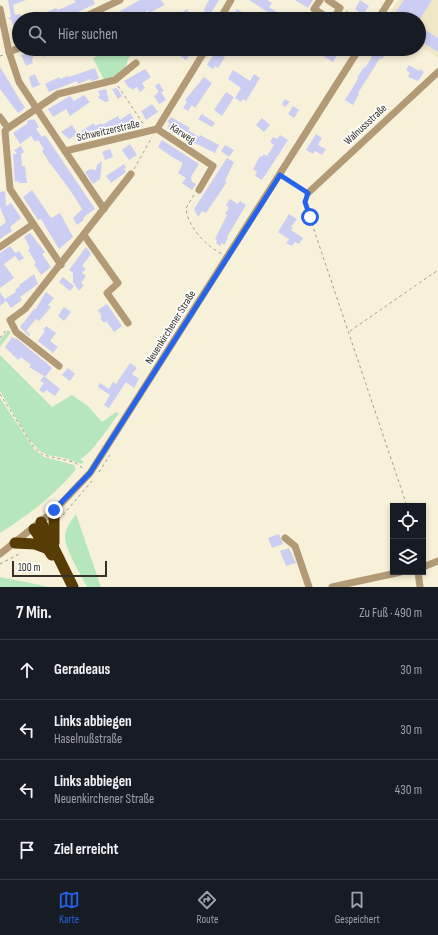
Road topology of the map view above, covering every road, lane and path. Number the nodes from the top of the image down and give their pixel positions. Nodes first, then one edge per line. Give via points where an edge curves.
1 (120, 0) edge
2 (231, 0) edge
3 (320, 0) edge
4 (328, 0) edge
5 (390, 0) edge
6 (340, 8) junction
7 (0, 9) edge
8 (95, 12) edge
9 (224, 12) edge
10 (319, 12) edge
11 (337, 12) edge
12 (347, 12) edge
13 (382, 12) edge
14 (12, 51) edge
15 (9, 52) junction
16 (136, 56) edge
17 (202, 56) edge
18 (355, 56) edge
19 (136, 63) joint
20 (438, 72) edge
21 (115, 80) junction
22 (36, 108) junction
23 (0, 117) edge
24 (8, 128) junction
25 (156, 129) junction
26 (149, 132) junction
27 (64, 151) junction
28 (131, 174) joint
29 (280, 175) junction
30 (199, 190) joint
31 (308, 193) junction
32 (104, 209) junction
33 (34, 224) junction
34 (84, 235) junction
35 (0, 247) edge
36 (227, 257) junction
37 (61, 265) junction
38 (438, 270) edge
39 (10, 320) junction
40 (128, 323) dead end
41 (349, 331) junction
42 (0, 338) edge
43 (59, 366) dead end
44 (0, 394) edge
45 (90, 473) junction
46 (406, 503) edge
47 (54, 510) junction
48 (37, 526) junction
49 (285, 538) dead end
50 (15, 543) junction
51 (50, 548) junction
52 (0, 554) edge
53 (438, 561) edge
54 (426, 566) edge
55 (390, 574) edge
56 (418, 575) edge
57 (73, 587) edge
58 (309, 587) edge
59 (332, 587) edge
60 (420, 587) edge

1 - 8 street
2 - 9 street
3 - 10 street via 314,9
4 - 6 street
5 - 13 street
6 - 11 street
6 - 12 path
7 - 15 street, Schweitzerstraße
14 - 15 street
15 - 22 street, Schweitzerstraße via 20,82
16 - 19 path
17 - 25 street, Karweg
18 - 29 street, Neuenkirchener Straße
19 - 21 street
20 - 31 street, Walnussstraße
21 - 22 street via 58,94
21 - 26 path
22 - 24 street
22 - 27 street, Schweitzerstraße
23 - 24 street
24 - 33 street via 5,131 10,189
25 - 26 street, Schweitzerstraße
25 - 28 path
25 - 30 street, Karweg via 213,166
26 - 27 street, Schweitzerstraße
27 - 32 street, Schweitzerstraße
28 - 32 street
29 - 31 path
29 - 36 street, Neuenkirchener Straße
30 - 36 path via 186,208 188,218 210,246
31 - 41 path via 305,202 307,210
32 - 34 street
33 - 35 street
33 - 37 street
34 - 37 street
34 - 40 street via 118,283 107,293
36 - 45 street, Neuenkirchener Straße
37 - 39 street via 26,309
38 - 41 path
39 - 42 path via 7,330
39 - 43 street via 16,332
41 - 46 path
44 - 45 path via 33,446 43,455 74,462
45 - 47 street, Neuenkirchener Straße
47 - 48 street, Neuenkirchener Straße
47 - 51 highway
48 - 50 street, Neuenkirchener Straße
48 - 51 highway
49 - 58 street via 295,546
50 - 51 highway
50 - 52 street, Neuenkirchener Straße
51 - 57 highway
53 - 54 street
55 - 59 street
56 - 60 street

